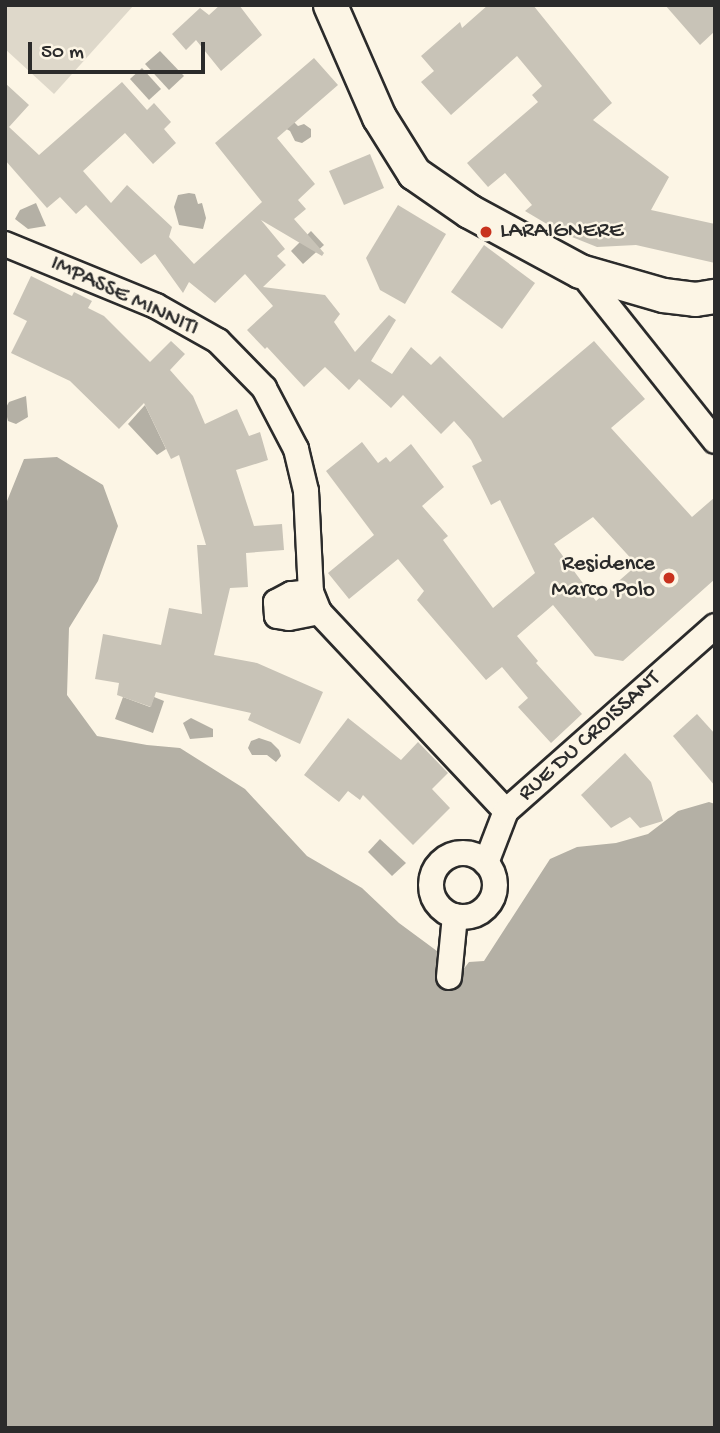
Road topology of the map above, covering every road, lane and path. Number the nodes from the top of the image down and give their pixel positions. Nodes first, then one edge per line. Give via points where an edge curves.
1 (330, 5) edge
2 (5, 244) edge
3 (580, 271) junction
4 (715, 296) edge
5 (715, 441) edge
6 (715, 626) edge
7 (506, 811) junction
8 (486, 863) junction
9 (455, 916) junction
10 (449, 977) dead end

1 - 3 street via 379,117 414,173 469,211
2 - 7 street, IMPASSE MINNITI via 156,306 218,341 264,388 296,449 306,491 315,602
3 - 4 street via 663,295
3 - 5 street
6 - 7 street, RUE DU CROISSANT
7 - 8 street, RUE DU CROISSANT
8 - 9 street via 495,883 489,904 469,916
8 - 9 street via 463,853 437,866 432,891 436,902
9 - 10 street

